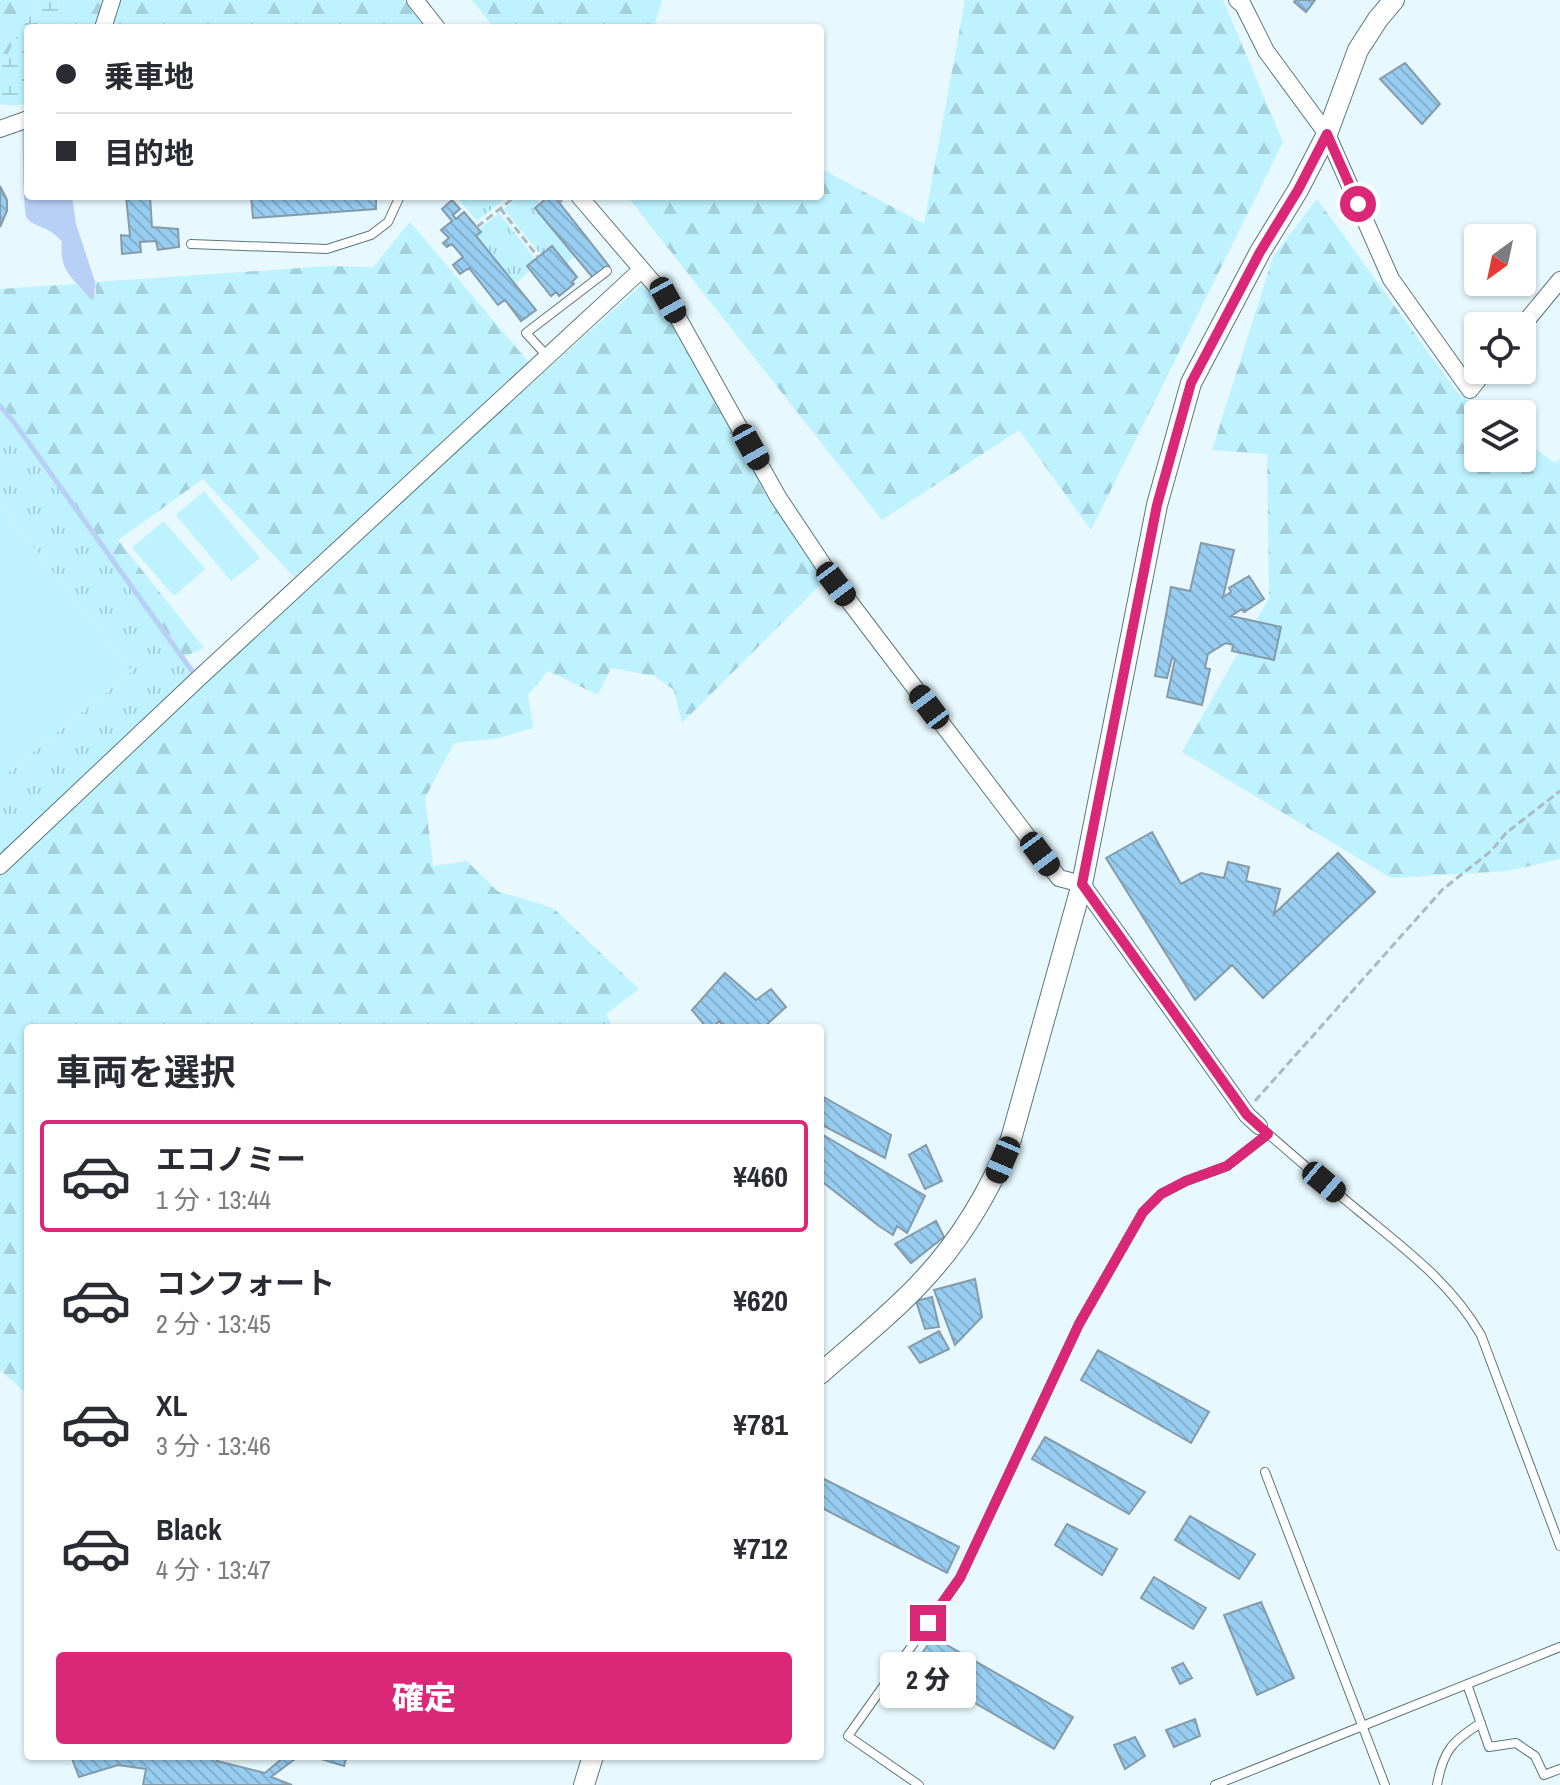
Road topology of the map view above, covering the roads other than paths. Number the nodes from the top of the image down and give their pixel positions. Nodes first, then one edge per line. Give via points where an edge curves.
1 (112, 0) edge
2 (415, 0) edge
3 (1237, 0) edge
4 (1394, 0) edge
5 (104, 24) edge
6 (434, 24) edge
7 (24, 120) edge
8 (0, 129) edge
9 (1327, 134) junction
10 (398, 200) edge
11 (582, 200) edge
12 (191, 244) dead end
13 (641, 270) junction
14 (607, 271) dead end
15 (1560, 280) edge
16 (1534, 312) edge
17 (548, 357) junction
18 (1464, 382) edge
19 (0, 866) edge
20 (1082, 884) junction
21 (1264, 1130) junction
22 (824, 1370) edge
23 (1265, 1472) dead end
24 (1560, 1546) edge
25 (1560, 1647) edge
26 (1467, 1684) junction
27 (1481, 1723) junction
28 (1363, 1725) junction
29 (592, 1760) edge
30 (1560, 1769) edge
31 (584, 1785) edge
32 (919, 1785) edge
33 (1215, 1785) edge
34 (1385, 1785) edge
35 (1437, 1785) edge

1 - 5 street
2 - 6 street
3 - 9 street via 1266,51
4 - 9 street via 1358,50
7 - 8 street
9 - 18 street via 1391,279
9 - 20 street via 1191,383 1157,505
10 - 12 lane via 388,222 371,235 327,249
11 - 13 street
13 - 17 street
13 - 20 street via 668,300 778,497 836,584 1059,878
14 - 17 lane via 526,333
15 - 16 street
17 - 19 street
20 - 21 street
20 - 22 street via 1011,1139 994,1180 923,1280
21 - 24 lane via 1448,1287 1466,1309 1481,1335
21 - 32 lane via 1227,1166 1161,1194 1143,1212 1079,1324 960,1578 848,1736
23 - 28 lane
25 - 26 lane
26 - 27 lane
26 - 28 lane
27 - 30 lane via 1489,1747 1516,1743 1535,1756 1544,1775
27 - 35 lane via 1456,1738
28 - 33 lane
28 - 34 lane
29 - 31 street

